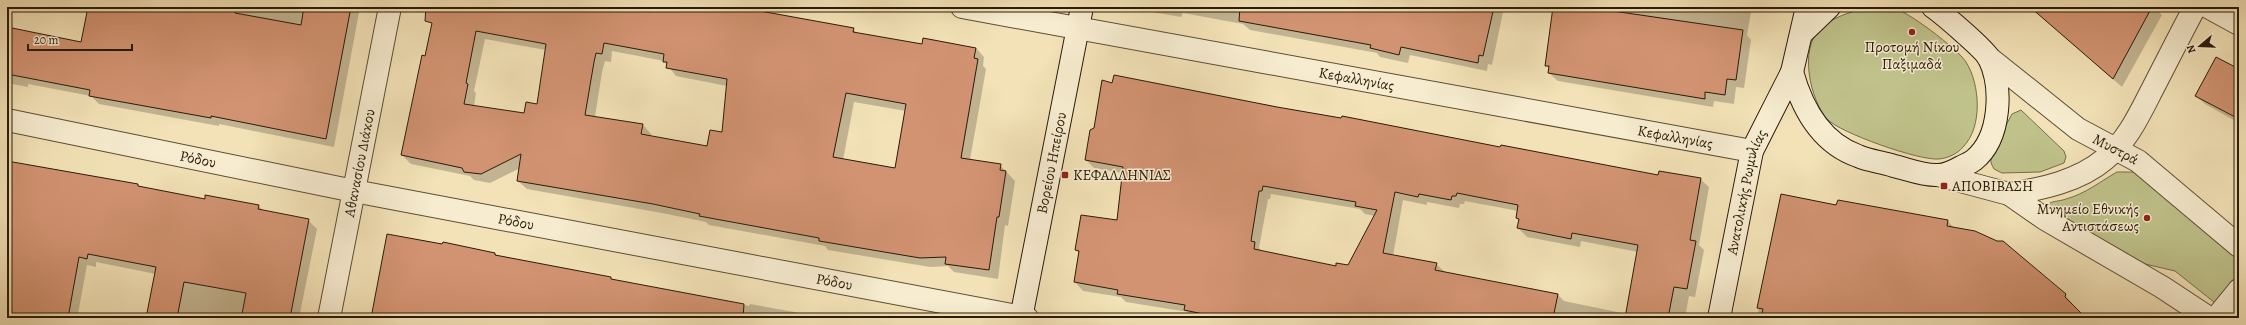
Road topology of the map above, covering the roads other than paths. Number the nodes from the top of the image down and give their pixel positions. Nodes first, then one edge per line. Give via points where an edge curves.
1 (390, 7) edge
2 (962, 7) edge
3 (1082, 7) edge
4 (1807, 7) edge
5 (1829, 7) edge
6 (1933, 7) edge
7 (2195, 7) edge
8 (2208, 7) edge
9 (2239, 24) edge
10 (1078, 30) junction
11 (1802, 33) junction
12 (1988, 57) junction
13 (1792, 72) junction
14 (7, 120) edge
15 (2117, 148) junction
16 (1752, 151) junction
17 (1938, 175) junction
18 (354, 191) junction
19 (2009, 194) junction
20 (2239, 246) edge
21 (2239, 290) edge
22 (329, 318) edge
23 (1023, 318) edge
24 (1718, 318) edge
25 (2209, 318) edge
26 (2216, 318) edge

1 - 18 street, Αθανασίου Διάκου
2 - 10 street, Κεφαλληνίας
3 - 10 street, Βορείου Ηπείρου
4 - 11 street
5 - 11 street
6 - 12 street, Μυστρά
7 - 15 street via 2137,117
8 - 9 street
10 - 16 street, Κεφαλληνίας
10 - 23 street, Βορείου Ηπείρου
11 - 13 street
12 - 15 street, Μυστρά via 2078,130
12 - 17 street via 1996,80 1998,96 1996,119 1986,144 1974,159 1955,170
13 - 16 street, Ανατολικής Ρωμυλίας
13 - 17 street via 1808,113 1834,144 1859,157
14 - 18 street, Ρόδου
15 - 19 street via 2105,160 2082,173 2040,189
15 - 20 street, Μυστρά via 2138,161
16 - 24 street, Ανατολικής Ρωμυλίας
17 - 19 street
18 - 22 street, Αθανασίου Διάκου
18 - 23 street, Ρόδου
19 - 25 street via 2045,219 2162,287
21 - 26 street

